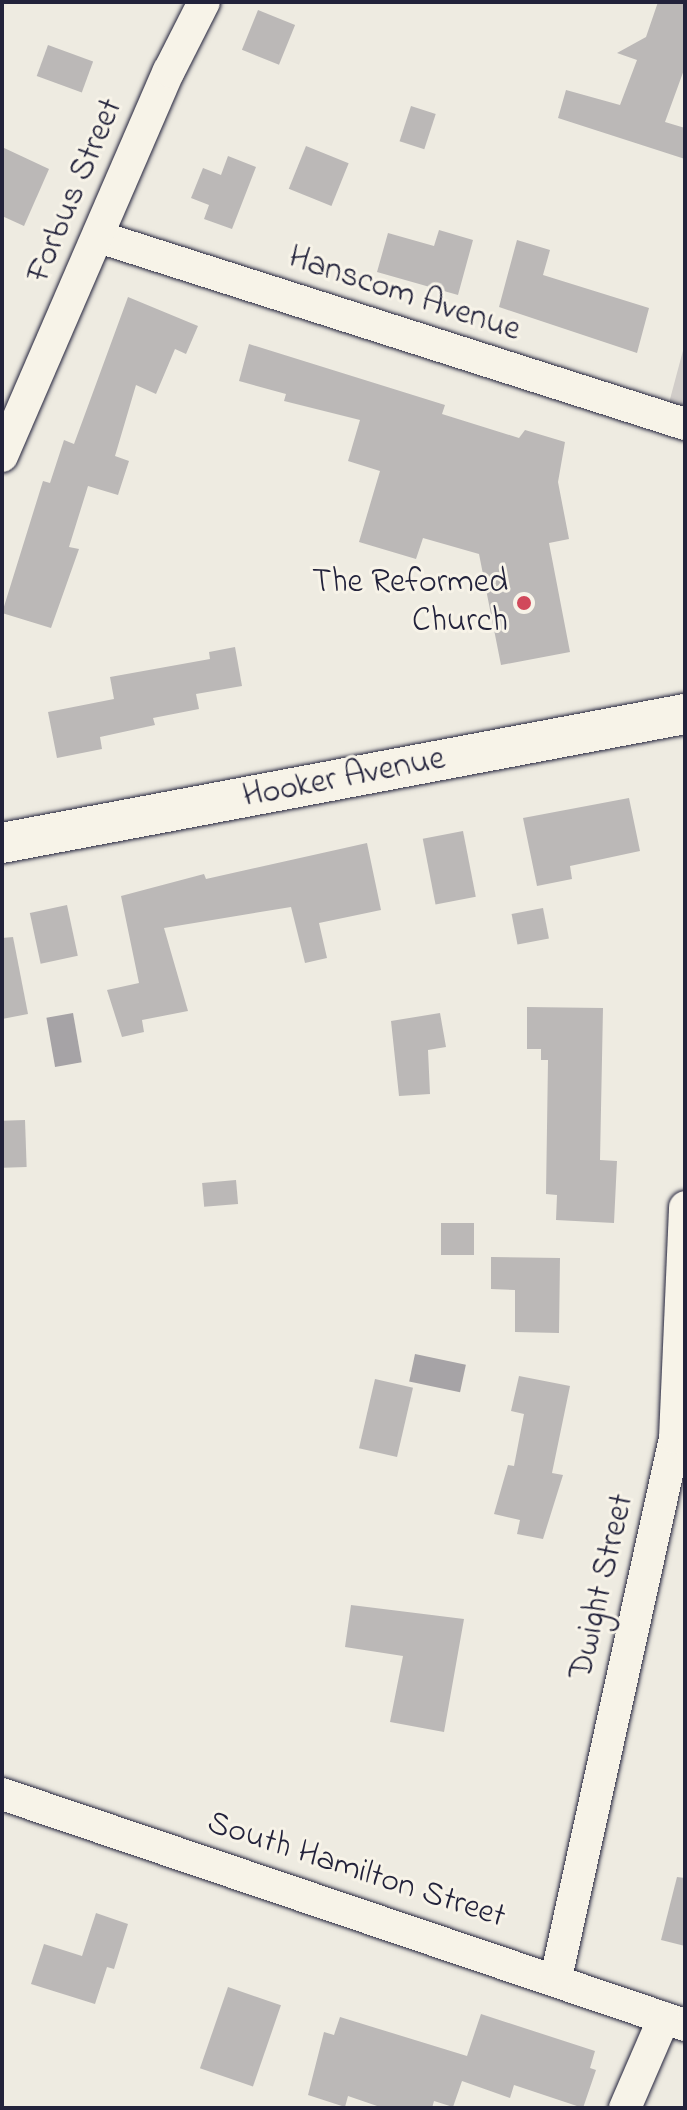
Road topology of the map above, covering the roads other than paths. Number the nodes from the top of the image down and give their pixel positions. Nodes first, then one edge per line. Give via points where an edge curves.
1 (204, 2) edge
2 (99, 237) junction
3 (685, 424) edge
4 (2, 456) edge
5 (685, 714) edge
6 (2, 843) edge
7 (685, 1207) edge
8 (2, 1794) edge
9 (556, 1978) junction
10 (675, 2021) edge
11 (625, 2108) edge

1 - 2 street, Forbus Street
2 - 3 street, Hanscom Avenue
2 - 4 street, Forbus Street
5 - 6 street, Hooker Avenue
7 - 9 street, Dwight Street via 675,1438
8 - 9 street, South Hamilton Street
9 - 10 street, South Hamilton Street
10 - 11 street

